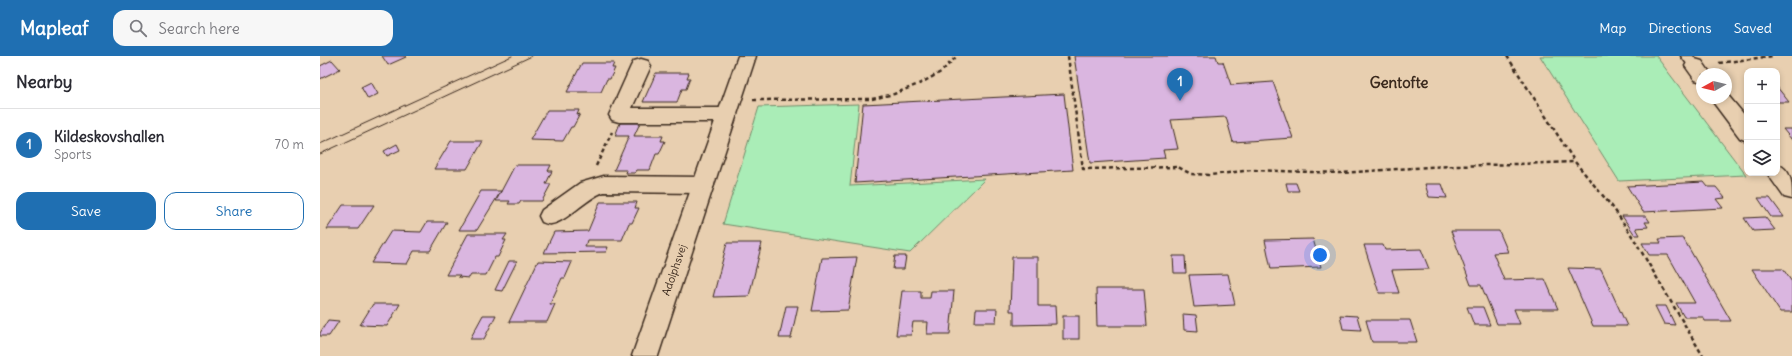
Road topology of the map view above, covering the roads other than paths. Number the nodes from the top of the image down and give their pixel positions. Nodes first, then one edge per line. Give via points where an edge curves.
1 (747, 56) edge
2 (641, 66) dead end
3 (1725, 104) edge
4 (729, 108) junction
5 (1744, 129) edge
6 (1780, 176) edge
7 (704, 185) junction
8 (1792, 191) edge
9 (550, 216) dead end
10 (645, 356) edge

1 - 4 street, Adolphsvej
2 - 4 street via 620,115
3 - 5 street
4 - 7 street, Adolphsvej
6 - 8 street
7 - 9 street via 604,184 588,189
7 - 10 street, Adolphsvej

